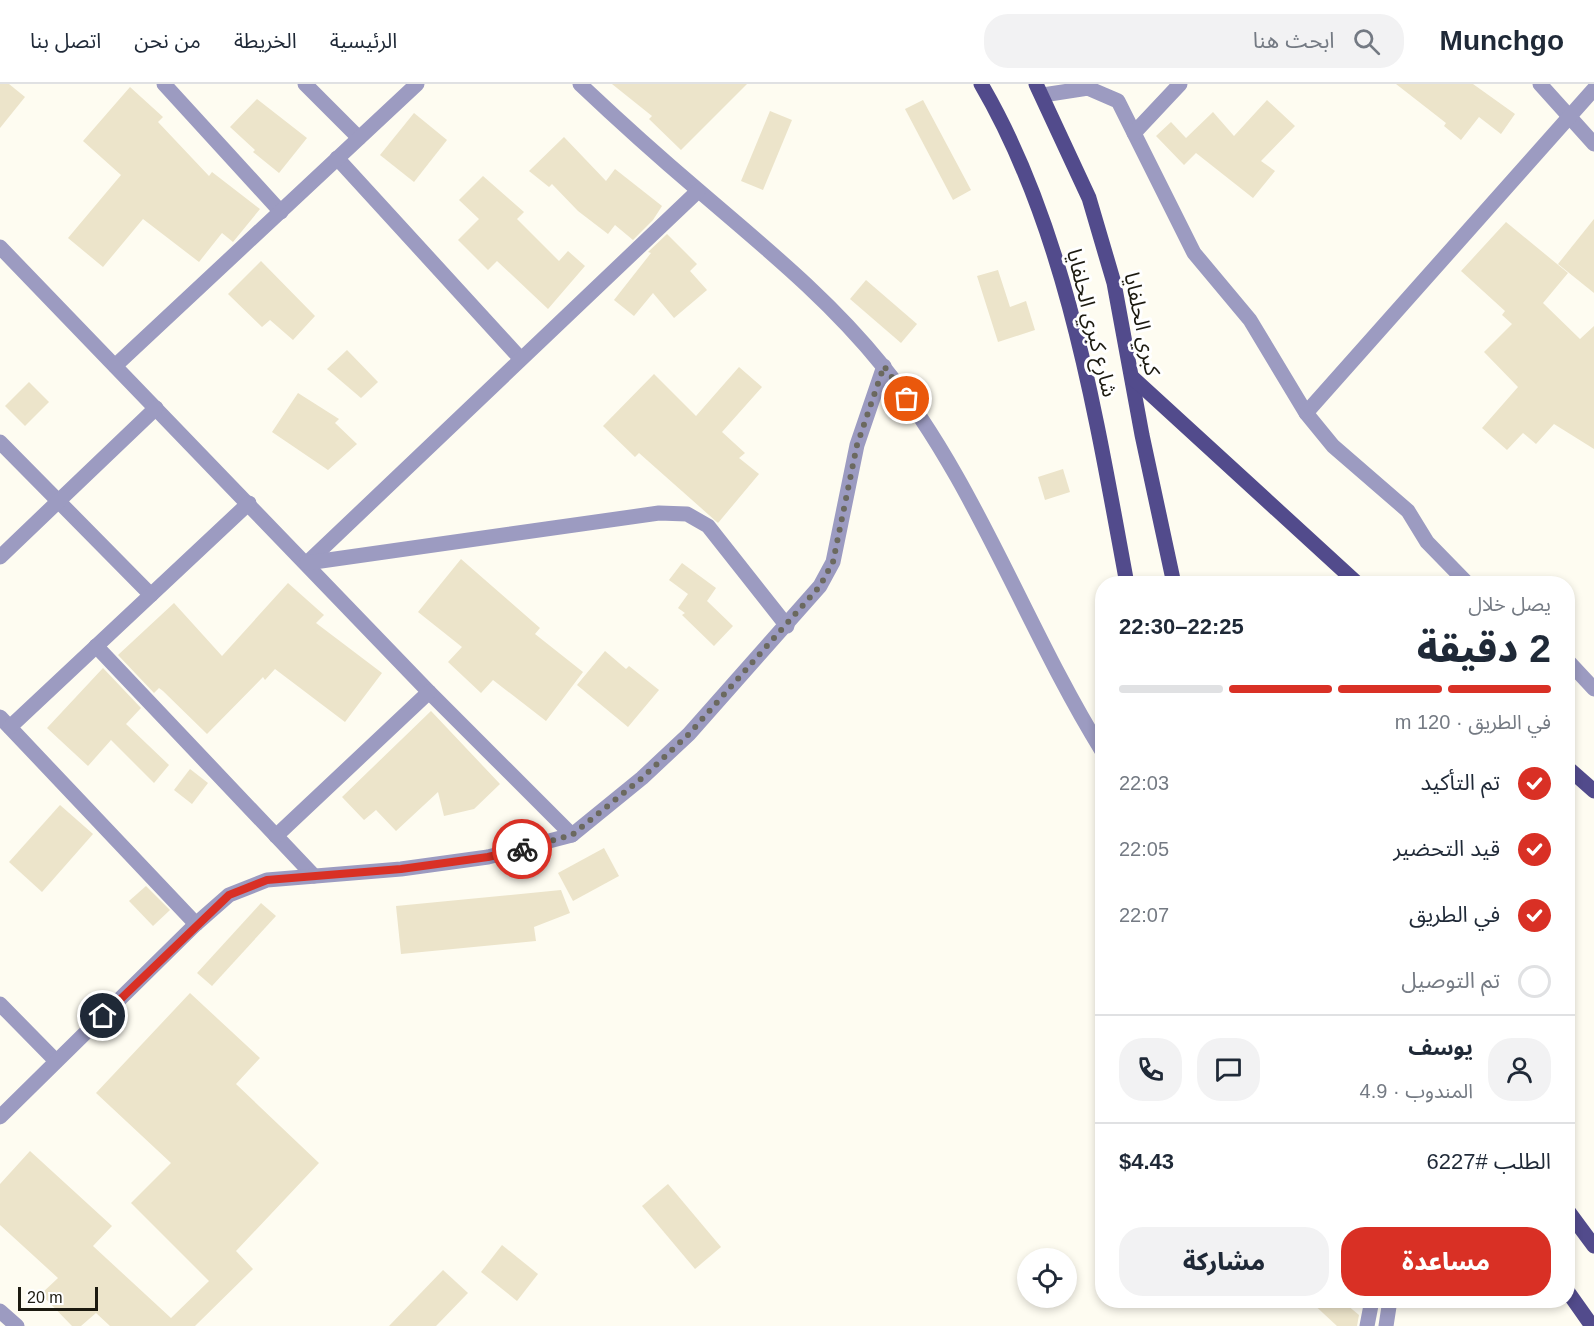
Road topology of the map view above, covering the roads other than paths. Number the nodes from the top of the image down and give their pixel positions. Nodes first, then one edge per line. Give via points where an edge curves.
1 (164, 84) edge
2 (305, 84) edge
3 (417, 84) edge
4 (580, 84) edge
5 (981, 84) edge
6 (1180, 84) edge
7 (1540, 84) edge
8 (1594, 89) edge
9 (1039, 90) edge
10 (1570, 115) junction
11 (1134, 133) junction
12 (359, 138) junction
13 (1594, 144) edge
14 (337, 158) junction
15 (698, 191) junction
16 (281, 212) junction
17 (0, 247) edge
18 (520, 358) junction
19 (115, 366) junction
20 (884, 366) junction
21 (1133, 378) junction
22 (156, 408) junction
23 (1306, 413) junction
24 (0, 442) edge
25 (59, 502) junction
26 (249, 503) junction
27 (0, 556) edge
28 (307, 563) junction
29 (1125, 576) edge
30 (1172, 576) edge
31 (1349, 576) edge
32 (1460, 576) edge
33 (151, 595) junction
34 (787, 626) junction
35 (96, 646) junction
36 (1575, 669) edge
37 (1594, 689) edge
38 (429, 692) junction
39 (5, 722) edge
40 (1095, 738) edge
41 (1575, 774) edge
42 (1594, 791) edge
43 (572, 835) junction
44 (276, 836) junction
45 (314, 876) junction
46 (196, 924) junction
47 (0, 1004) edge
48 (56, 1061) junction
49 (0, 1117) edge
50 (1575, 1220) edge
51 (1594, 1246) edge
52 (1575, 1302) edge
53 (1370, 1308) edge
54 (1389, 1308) edge
55 (0, 1311) edge
56 (17, 1326) edge
57 (1367, 1326) edge
58 (1386, 1326) edge
59 (1592, 1326) edge

1 - 16 street
2 - 12 street
3 - 12 street
4 - 15 street
5 - 29 main road, شارع كبري الحلفايا via 1023,165 1050,239 1081,361
6 - 11 street
7 - 10 street
8 - 10 street
9 - 11 street via 1088,88 1118,101
9 - 21 main road, كبري الحلفايا via 1089,198 1114,283
10 - 13 street
10 - 23 street
11 - 23 street via 1194,253 1251,320
12 - 14 street
14 - 16 street
14 - 18 street
15 - 18 street
15 - 20 street via 796,273
16 - 19 street
17 - 19 street
18 - 28 street
19 - 22 street
20 - 34 street via 857,445 833,562 820,586
20 - 40 street via 960,482
21 - 30 main road, كبري الحلفايا
21 - 31 main road
22 - 25 street
22 - 26 street
23 - 32 street via 1333,446 1408,511 1427,542
24 - 25 street
25 - 27 street
25 - 33 street
26 - 28 street
26 - 33 street
28 - 34 street via 659,513 687,514 708,526
28 - 38 street
33 - 35 street
34 - 43 street via 689,734
35 - 39 street
35 - 44 street
36 - 37 street
38 - 43 street
38 - 44 street
39 - 46 street
41 - 42 main road
43 - 45 street via 488,857
44 - 45 street
45 - 46 street via 267,880 229,895
46 - 48 street
47 - 48 street
48 - 49 street
50 - 51 main road
52 - 59 main road
53 - 57 street
54 - 58 street
55 - 56 street

